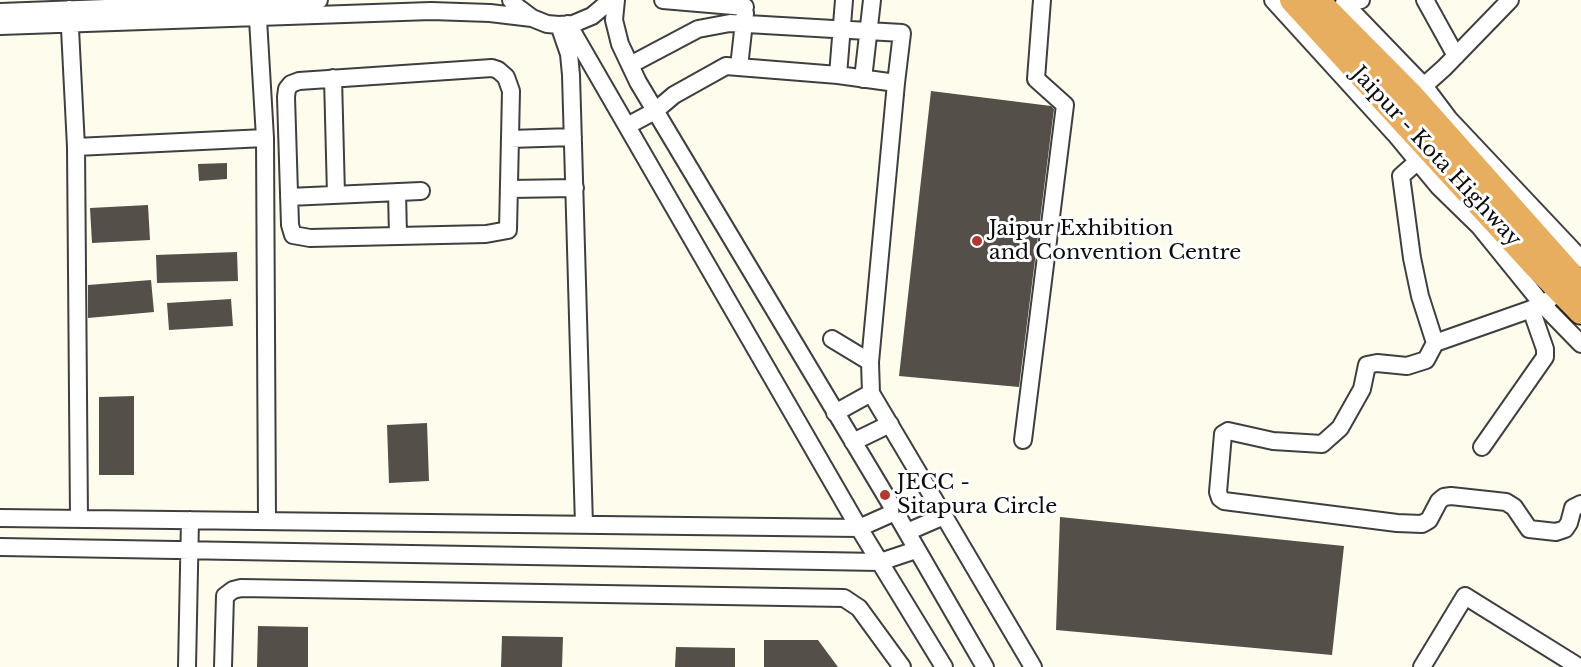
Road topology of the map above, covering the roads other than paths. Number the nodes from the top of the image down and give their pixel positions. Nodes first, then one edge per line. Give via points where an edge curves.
1 (319, 0) edge
2 (512, 0) edge
3 (611, 0) edge
4 (616, 0) edge
5 (663, 0) edge
6 (844, 0) edge
7 (872, 0) edge
8 (1042, 0) edge
9 (1273, 0) edge
10 (1292, 0) edge
11 (1361, 0) edge
12 (1425, 0) edge
13 (1510, 0) edge
14 (1321, 1) edge
15 (746, 3) edge
16 (116, 4) edge
17 (264, 5) edge
18 (0, 12) edge
19 (69, 16) junction
20 (532, 18) junction
21 (564, 24) junction
22 (743, 24) junction
23 (0, 26) edge
24 (841, 29) junction
25 (869, 31) junction
26 (1456, 56) junction
27 (630, 64) junction
28 (739, 67) junction
29 (838, 75) junction
30 (333, 78) junction
31 (863, 78) junction
32 (896, 82) junction
33 (1418, 92) junction
34 (655, 111) junction
35 (627, 126) junction
36 (573, 137) junction
37 (265, 138) junction
38 (510, 139) junction
39 (76, 147) junction
40 (1424, 156) junction
41 (574, 188) junction
42 (509, 189) junction
43 (421, 191) dead end
44 (398, 192) junction
45 (336, 195) junction
46 (289, 197) junction
47 (398, 236) junction
48 (1566, 280) edge
49 (1581, 312) edge
50 (832, 339) dead end
51 (1435, 343) junction
52 (1581, 344) edge
53 (870, 362) junction
54 (872, 393) junction
55 (835, 413) junction
56 (890, 424) junction
57 (1023, 440) dead end
58 (852, 442) junction
59 (1482, 447) dead end
60 (1581, 504) edge
61 (895, 512) junction
62 (944, 516) junction
63 (0, 518) edge
64 (79, 519) junction
65 (190, 520) junction
66 (267, 521) junction
67 (585, 525) junction
68 (859, 528) junction
69 (907, 532) junction
70 (0, 547) edge
71 (188, 549) junction
72 (916, 550) junction
73 (880, 562) junction
74 (187, 667) edge
75 (223, 667) edge
76 (902, 667) edge
77 (944, 667) edge
78 (985, 667) edge
79 (1032, 667) edge
80 (1422, 667) edge
81 (1579, 667) edge

1 - 17 street
2 - 20 street
3 - 21 street via 592,16
4 - 27 street via 614,21
5 - 15 street
6 - 24 street
7 - 25 street
8 - 57 street via 1036,79 1065,105
9 - 40 street
10 - 40 highway, Jaipur - Kota Highway
11 - 33 street via 1344,3
12 - 26 street
13 - 26 street
14 - 33 highway, Jaipur - Kota Highway
15 - 22 street
16 - 17 street
16 - 19 street
17 - 19 street
17 - 20 street
17 - 37 street
18 - 19 street
19 - 23 street
19 - 39 street
20 - 21 street via 547,24
21 - 35 street
21 - 36 street
22 - 24 street
22 - 27 street via 698,29
22 - 28 street
24 - 25 street
24 - 29 street
25 - 31 street
25 - 32 street via 902,33
26 - 33 street
27 - 34 street
28 - 29 street
28 - 34 street via 726,66 674,95
29 - 31 street
30 - 38 street via 498,69 510,83
30 - 45 street
30 - 46 street via 294,82 287,89
31 - 32 street
32 - 53 street
33 - 48 highway, Jaipur - Kota Highway
34 - 35 street
34 - 55 street
35 - 68 street
36 - 38 street
36 - 41 street
37 - 39 street
37 - 66 street
38 - 42 street
39 - 64 street
40 - 48 highway, Jaipur - Kota Highway
40 - 51 street via 1401,176 1412,258
41 - 42 street
41 - 67 street
42 - 47 street via 510,225 504,232
43 - 44 street
44 - 45 street
44 - 47 street
45 - 46 street
46 - 47 street via 290,225 295,236
48 - 49 highway, Jaipur - Kota Highway
48 - 51 street
48 - 52 street
48 - 59 street via 1545,357
50 - 53 street
51 - 60 street via 1426,360 1407,366 1367,365 1362,389 1340,428 1322,444 1273,441 1228,431 1223,434 1220,498 1422,524 1430,520 1439,501 1451,496 1506,502 1529,529 1556,532 1565,529 1573,508
53 - 54 street
54 - 55 street
54 - 56 street
55 - 58 street
56 - 58 street
56 - 62 street
58 - 61 street
61 - 68 street
61 - 69 street
62 - 69 street
62 - 79 street
63 - 64 street
64 - 65 street
65 - 66 street
65 - 71 street
66 - 67 street
67 - 68 street
68 - 73 street
69 - 72 street
70 - 71 street
71 - 73 street
71 - 74 street
72 - 73 street
72 - 78 street
73 - 77 street
75 - 76 street via 225,596 241,588 844,598 859,608
80 - 81 street via 1465,596

